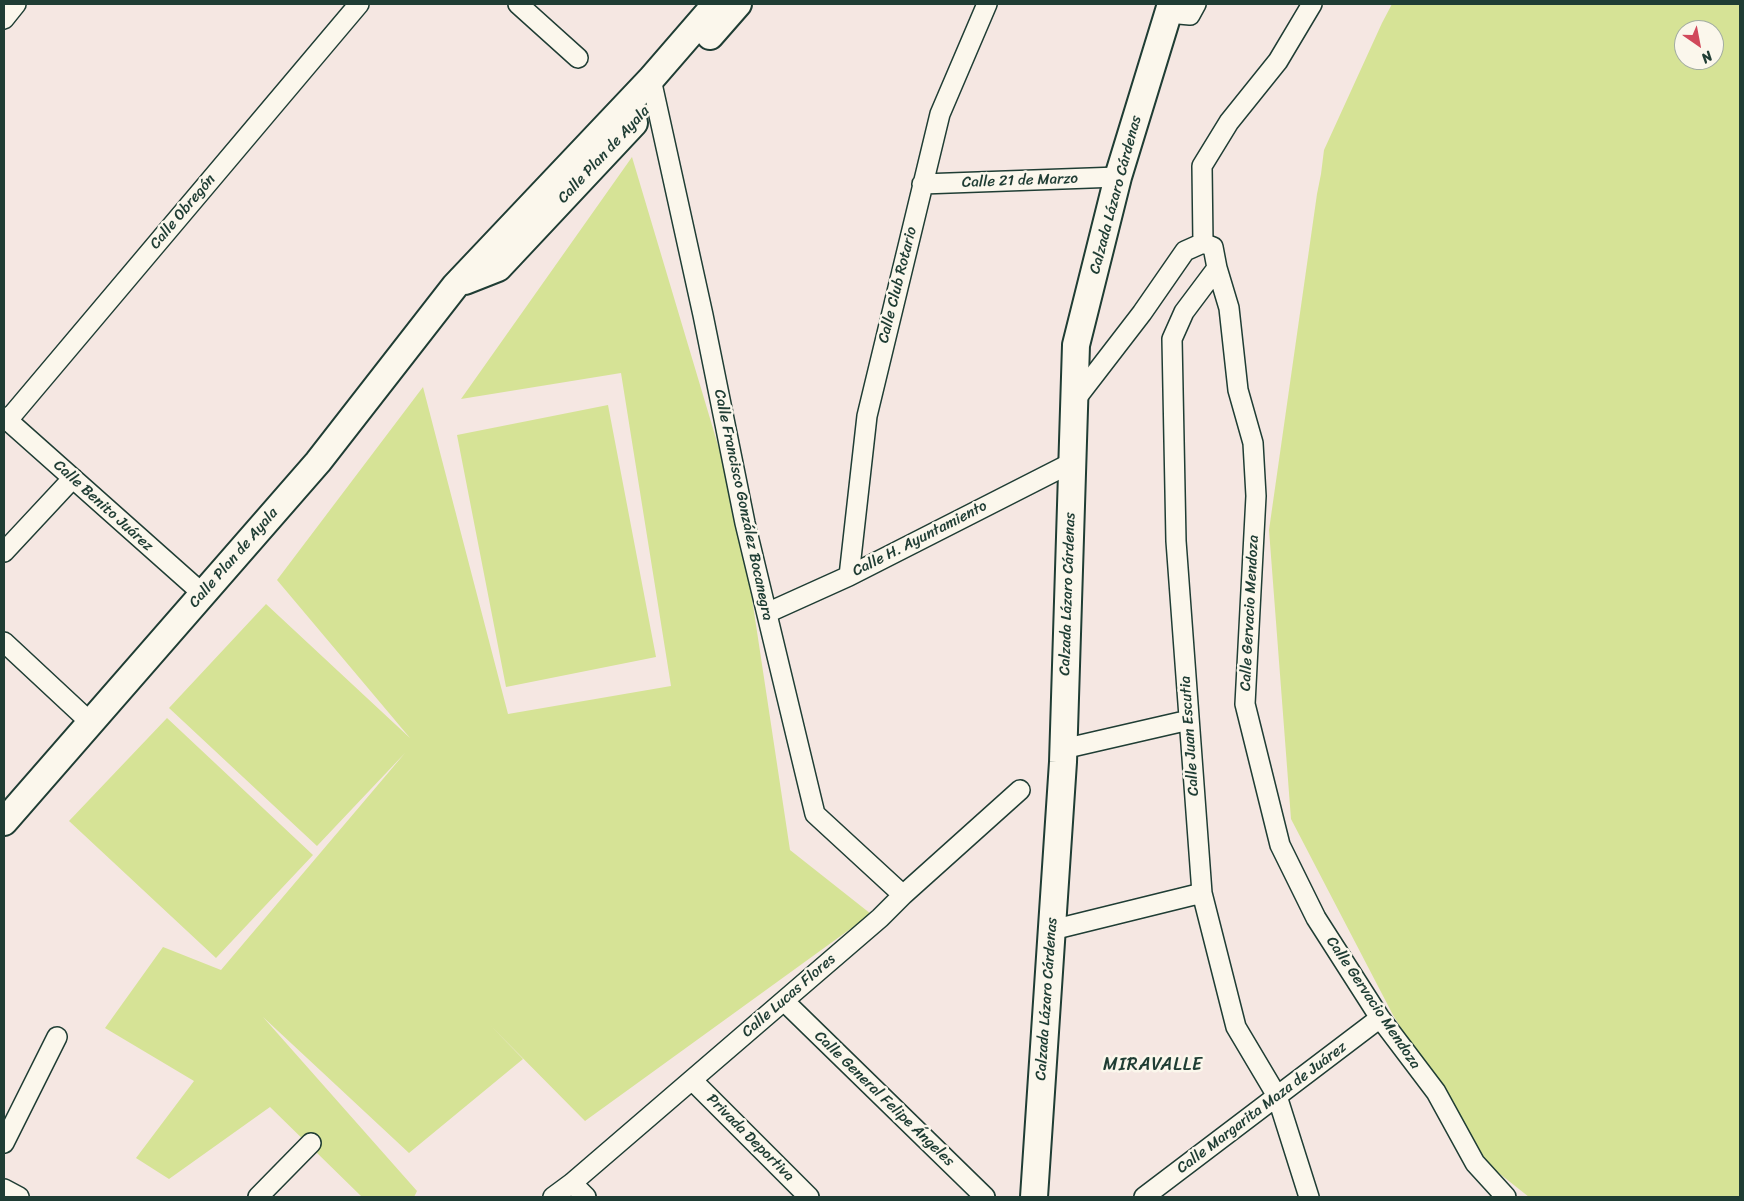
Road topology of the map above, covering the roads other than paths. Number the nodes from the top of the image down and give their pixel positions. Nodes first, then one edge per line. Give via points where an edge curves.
1 (16, 4) edge
2 (359, 4) edge
3 (518, 4) edge
4 (716, 4) edge
5 (738, 4) edge
6 (987, 4) edge
7 (1196, 4) edge
8 (1312, 4) edge
9 (1170, 8) edge
10 (4, 19) edge
11 (578, 58) dead end
12 (654, 89) junction
13 (1118, 177) junction
14 (922, 184) junction
15 (1202, 243) junction
16 (1218, 268) junction
17 (1075, 400) junction
18 (6, 419) edge
19 (1073, 462) junction
20 (73, 478) junction
21 (4, 552) edge
22 (849, 576) junction
23 (203, 594) junction
24 (767, 613) junction
25 (4, 642) edge
26 (1189, 720) junction
27 (91, 722) junction
28 (1063, 749) junction
29 (1020, 790) dead end
30 (4, 822) edge
31 (1202, 893) junction
32 (903, 895) junction
33 (1052, 930) junction
34 (784, 1001) junction
35 (1380, 1018) junction
36 (57, 1037) dead end
37 (688, 1084) junction
38 (1277, 1096) junction
39 (4, 1143) edge
40 (311, 1143) dead end
41 (572, 1183) junction
42 (4, 1190) edge
43 (19, 1197) edge
44 (258, 1197) edge
45 (553, 1197) edge
46 (586, 1197) edge
47 (793, 1197) edge
48 (809, 1197) edge
49 (985, 1197) edge
50 (1034, 1197) edge
51 (1144, 1197) edge
52 (1309, 1197) edge
53 (1506, 1197) edge

1 - 10 street
2 - 18 street, Calle Obregón
3 - 11 street
4 - 12 street, Calle Plan de Ayala
5 - 12 street, Calle Plan de Ayala
6 - 14 street, Calle Club Rotario via 940,114
7 - 9 street via 1190,15
8 - 15 street via 1278,61 1229,122 1202,166
9 - 13 street, Calzada Lázaro Cárdenas
12 - 23 street, Calle Plan de Ayala via 455,286 318,462
12 - 24 street, Calle Francisco González Bocanegra via 745,523
13 - 14 street, Calle 21 de Marzo
13 - 17 street, Calzada Lázaro Cárdenas via 1076,345
14 - 22 street, Calle Club Rotario via 866,416
15 - 16 street, Calle Gervacio Mendoza via 1214,247
15 - 17 street via 1185,251
16 - 26 street, Calle Juan Escutia via 1184,312 1172,339 1176,541
16 - 35 street, Calle Gervacio Mendoza via 1229,308 1238,390 1254,443 1256,496 1245,704 1280,845 1316,918
17 - 19 street, Calzada Lázaro Cárdenas
18 - 20 street, Calle Benito Juárez
19 - 22 street, Calle H. Ayuntamiento
19 - 28 street, Calzada Lázaro Cárdenas
20 - 21 street
20 - 23 street, Calle Benito Juárez
22 - 24 street, Calle H. Ayuntamiento
23 - 27 street, Calle Plan de Ayala
24 - 32 street, Calle Francisco González Bocanegra via 814,814
25 - 27 street
26 - 28 street
26 - 31 street, Calle Juan Escutia
27 - 30 street, Calle Plan de Ayala
28 - 33 street, Calzada Lázaro Cárdenas
29 - 32 street, Calle Lucas Flores
31 - 33 street
31 - 38 street, Calle Juan Escutia via 1236,1027
32 - 34 street, Calle Lucas Flores
33 - 50 street, Calzada Lázaro Cárdenas
34 - 37 street, Calle Lucas Flores
34 - 49 street, Calle General Felipe Ángeles
35 - 38 street, Calle Margarita Maza de Juárez
35 - 53 street, Calle Gervacio Mendoza via 1436,1092 1475,1163
36 - 39 street
37 - 41 street, Calle Lucas Flores
37 - 47 street, Privada Deportiva
37 - 48 street, Privada Deportiva
38 - 51 street, Calle Margarita Maza de Juárez
38 - 52 street, Calle Juan Escutia
40 - 44 street
41 - 45 street, Calle Lucas Flores
41 - 46 street
42 - 43 street

